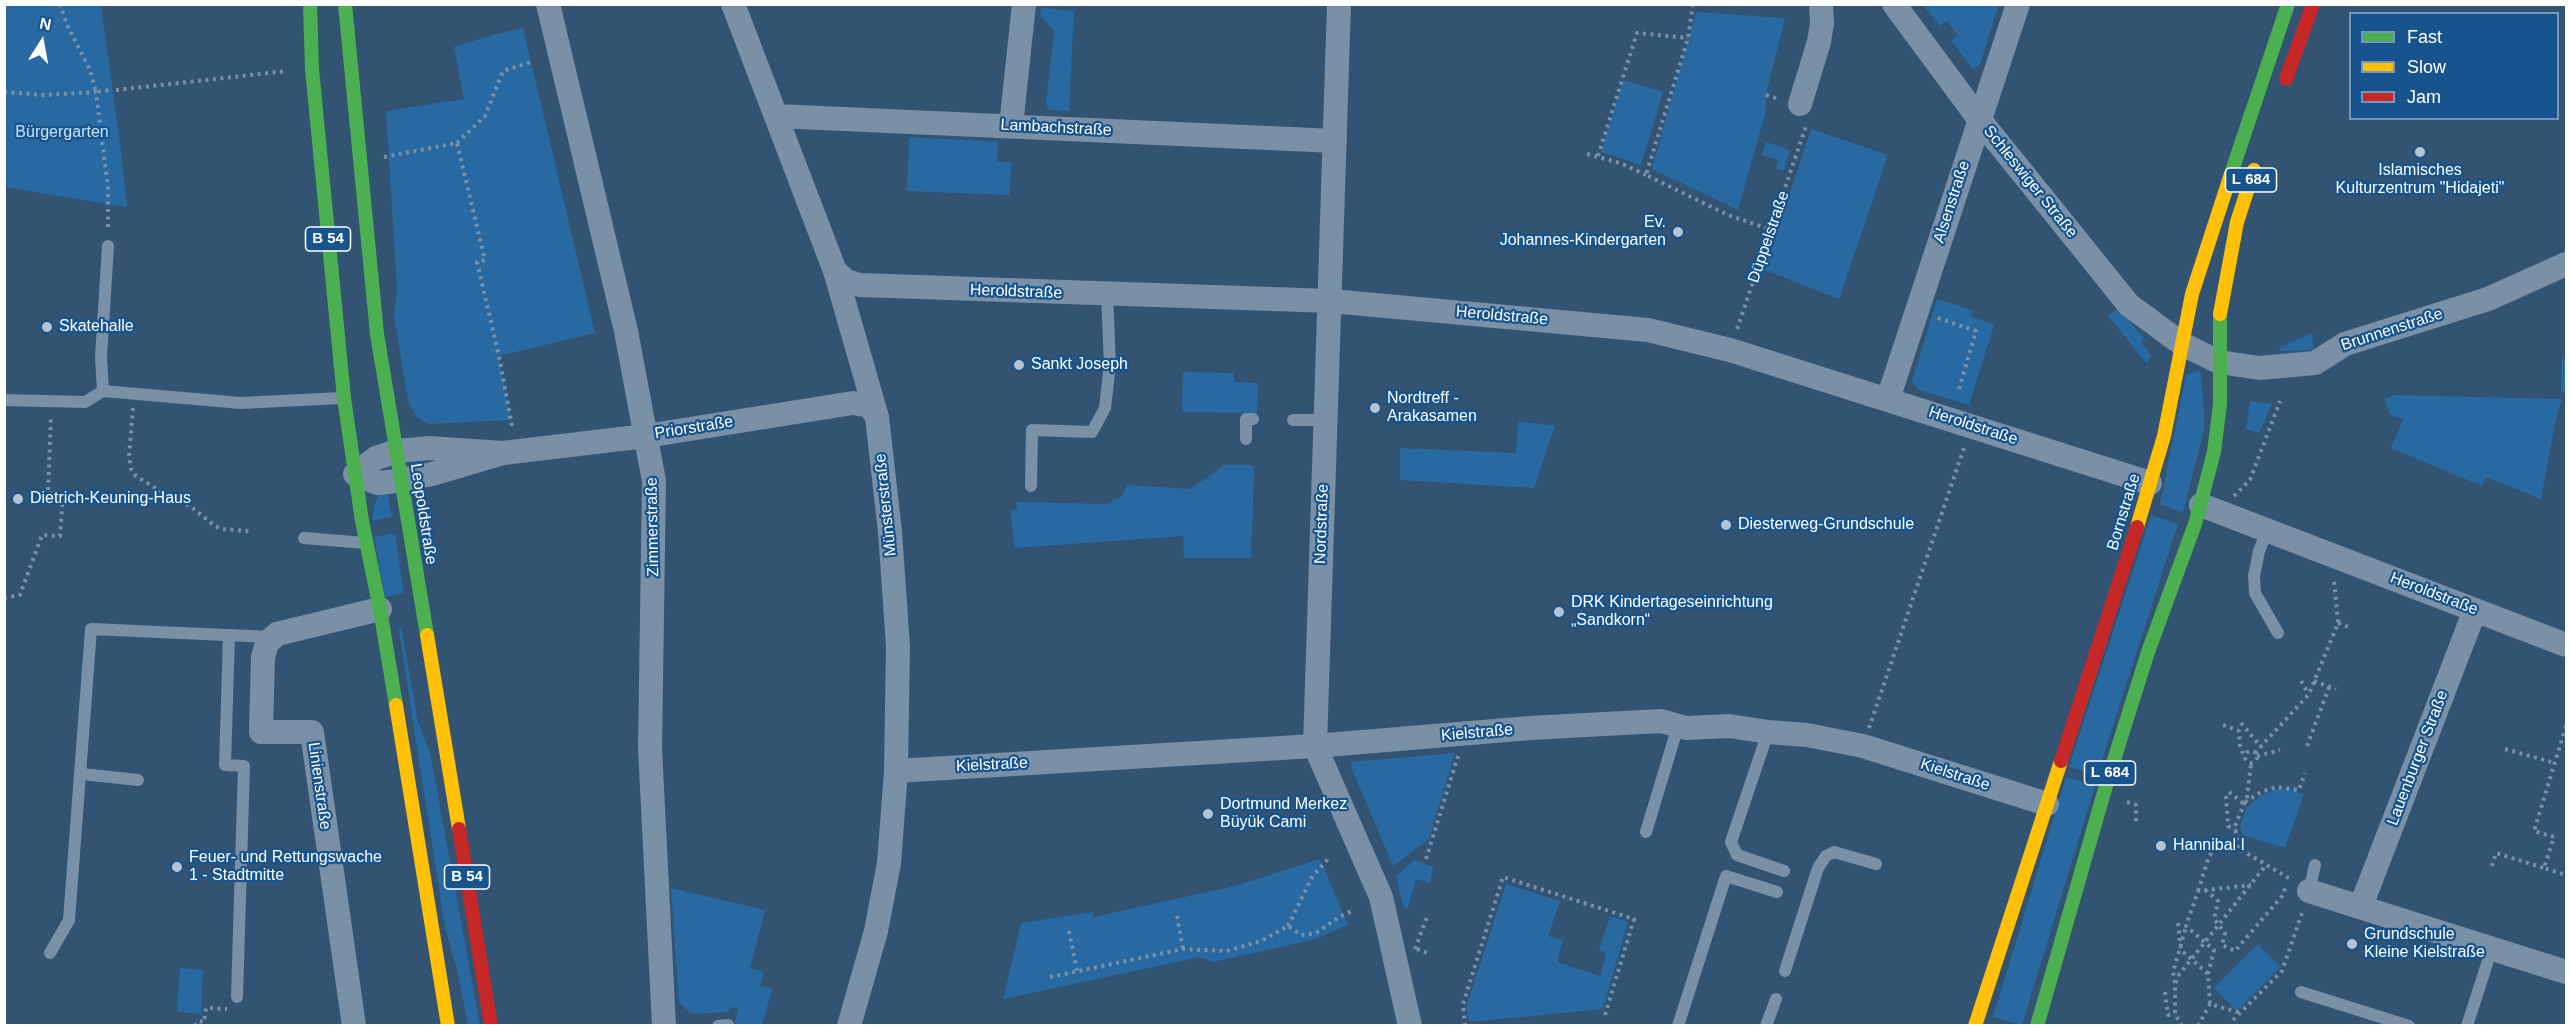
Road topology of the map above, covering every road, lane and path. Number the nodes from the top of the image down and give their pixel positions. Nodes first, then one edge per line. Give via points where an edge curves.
1 (60, 4) edge
2 (310, 4) edge
3 (345, 4) edge
4 (548, 4) edge
5 (733, 4) edge
6 (1024, 4) edge
7 (1339, 4) edge
8 (1693, 4) edge
9 (1821, 4) edge
10 (1894, 4) edge
11 (2018, 4) edge
12 (2288, 4) edge
13 (2313, 4) edge
14 (1688, 38) junction
15 (531, 62) dead end
16 (312, 69) junction
17 (4, 92) edge
18 (96, 92) junction
19 (2281, 94) dead end
20 (1803, 114) joint
21 (776, 116) junction
22 (1979, 119) junction
23 (1011, 126) junction
24 (1335, 141) junction
25 (457, 143) junction
26 (1587, 154) dead end
27 (2259, 155) dead end
28 (1598, 156) junction
29 (359, 161) junction
30 (1646, 175) junction
31 (1772, 230) junction
32 (108, 246) joint
33 (2566, 264) edge
34 (835, 271) junction
35 (1107, 294) junction
36 (1331, 301) junction
37 (1932, 316) dead end
38 (2182, 344) junction
39 (1730, 350) junction
40 (2219, 362) junction
41 (1959, 389) dead end
42 (103, 392) junction
43 (134, 396) junction
44 (344, 398) junction
45 (1888, 399) junction
46 (4, 400) edge
47 (2280, 400) dead end
48 (51, 401) junction
49 (877, 417) junction
50 (1253, 419) dead end
51 (1293, 420) dead end
52 (1326, 420) junction
53 (512, 426) dead end
54 (1972, 426) junction
55 (646, 436) junction
56 (1246, 439) dead end
57 (396, 451) junction
58 (503, 453) junction
59 (355, 474) junction
60 (402, 479) junction
61 (2151, 483) junction
62 (1030, 486) dead end
63 (2230, 500) dead end
64 (2201, 505) junction
65 (2268, 529) junction
66 (249, 531) dead end
67 (304, 538) dead end
68 (366, 543) junction
69 (2334, 580) dead end
70 (4, 598) edge
71 (2475, 610) junction
72 (388, 611) junction
73 (411, 619) dead end
74 (2338, 623) junction
75 (2349, 627) dead end
76 (425, 630) junction
77 (2278, 633) dead end
78 (229, 635) junction
79 (271, 637) junction
80 (2566, 645) edge
81 (2301, 681) dead end
82 (2314, 681) junction
83 (2329, 687) junction
84 (2336, 689) dead end
85 (2309, 694) junction
86 (2241, 723) dead end
87 (1678, 726) junction
88 (2223, 726) dead end
89 (2566, 726) edge
90 (1767, 732) junction
91 (1315, 746) junction
92 (1863, 746) junction
93 (2307, 746) dead end
94 (2261, 747) junction
95 (2505, 748) dead end
96 (1460, 750) dead end
97 (2280, 750) dead end
98 (2256, 754) junction
99 (2244, 756) junction
100 (2555, 762) junction
101 (2251, 764) junction
102 (896, 771) junction
103 (2305, 773) dead end
104 (82, 774) junction
105 (138, 780) dead end
106 (2125, 801) dead end
107 (2244, 803) junction
108 (2047, 804) junction
109 (2136, 821) dead end
110 (1646, 832) dead end
111 (2236, 832) junction
112 (2201, 842) dead end
113 (2220, 844) junction
114 (2238, 848) junction
115 (1328, 859) dead end
116 (1426, 859) dead end
117 (1876, 864) dead end
118 (2266, 865) junction
119 (2315, 865) dead end
120 (2492, 866) dead end
121 (2544, 868) junction
122 (1784, 871) dead end
123 (2566, 875) edge
124 (2289, 878) junction
125 (2251, 885) junction
126 (2205, 890) junction
127 (2198, 891) junction
128 (1777, 892) dead end
129 (2306, 901) junction
130 (2361, 906) junction
131 (1352, 911) dead end
132 (1177, 916) dead end
133 (1427, 917) dead end
134 (2178, 924) dead end
135 (2219, 925) junction
136 (1288, 926) junction
137 (2186, 926) junction
138 (1069, 932) dead end
139 (2205, 943) junction
140 (2222, 945) junction
141 (1407, 948) dead end
142 (2492, 948) junction
143 (1183, 949) junction
144 (1417, 949) junction
145 (2181, 950) junction
146 (2214, 950) junction
147 (50, 953) dead end
148 (1430, 954) dead end
149 (2191, 961) junction
150 (1077, 971) junction
151 (1785, 971) dead end
152 (2566, 972) edge
153 (2208, 974) junction
154 (1050, 977) dead end
155 (2175, 984) junction
156 (2165, 992) dead end
157 (2301, 992) dead end
158 (237, 997) joint
159 (1776, 999) dead end
160 (2210, 1004) junction
161 (2241, 1013) junction
162 (2175, 1014) junction
163 (1605, 1015) dead end
164 (2234, 1020) dead end
165 (195, 1026) edge
166 (354, 1026) edge
167 (448, 1026) edge
168 (491, 1026) edge
169 (664, 1026) edge
170 (849, 1026) edge
171 (1410, 1026) edge
172 (1465, 1026) edge
173 (1678, 1026) edge
174 (1766, 1026) edge
175 (1975, 1026) edge
176 (2037, 1026) edge
177 (2182, 1026) edge
178 (2198, 1026) edge
179 (2409, 1026) edge
180 (2467, 1026) edge

1 - 18 path
2 - 16 main road, B 54
3 - 29 main road, Leopoldstraße / B 54
4 - 55 street, Zimmerstraße via 626,331
5 - 21 street, Münsterstraße
6 - 23 street
7 - 24 street, Nordstraße
8 - 14 path
9 - 20 street via 1820,42
10 - 22 street, Schleswiger Straße
11 - 22 street, Alsenstraße
12 - 38 main road, Bornstraße / L 684 via 2211,227
13 - 19 main road
14 - 28 path via 1637,33
14 - 30 path
15 - 25 path via 503,70 485,116
16 - 18 path
16 - 44 main road, B 54
17 - 18 path
18 - 32 path via 108,188
20 - 31 path, Düppelstraße
21 - 23 street, Lambachstraße
21 - 34 street, Münsterstraße
22 - 38 street, Schleswiger Straße via 2129,305
22 - 45 street, Alsenstraße
23 - 24 street, Lambachstraße
24 - 36 street, Nordstraße
25 - 29 path
25 - 53 path via 485,260 477,262
26 - 28 path
27 - 40 main road, L 684 via 2237,222 2219,318
28 - 30 path
29 - 57 main road, Leopoldstraße / B 54 via 378,334
30 - 31 path via 1728,215
31 - 39 path, Düppelstraße
32 - 42 lane via 101,357
33 - 40 street, Brunnenstraße via 2488,299 2345,344 2315,363 2259,368
34 - 35 street, Heroldstraße via 846,281 860,285
34 - 49 street, Münsterstraße
35 - 36 street, Heroldstraße
35 - 62 lane via 1110,364 1105,408 1092,432 1032,430
36 - 39 street, Heroldstraße via 1626,327
36 - 52 street, Nordstraße
37 - 41 path via 1976,331
38 - 40 street, Brunnenstraße
38 - 61 main road, Bornstraße / L 684
39 - 45 street, Heroldstraße
40 - 64 main road, L 684 via 2220,404 2214,452
42 - 43 lane
42 - 48 lane via 85,402
43 - 44 lane via 241,403
43 - 66 path via 129,456 136,476 190,506 215,526
44 - 59 main road, B 54
45 - 54 street, Heroldstraße
46 - 48 lane
47 - 63 path via 2250,480
48 - 70 path via 48,493 63,495 60,536 42,535 20,595
49 - 55 street, Priorstraße via 870,406 862,403
49 - 102 street, Münsterstraße via 897,646
50 - 56 lane via 1246,420
51 - 52 lane
52 - 91 street, Nordstraße
54 - 61 street, Heroldstraße
54 - 92 path
55 - 58 street, Priorstraße
55 - 169 street, Zimmerstraße via 654,481 650,748
57 - 58 street, Priorstraße via 429,448
57 - 59 street, Priorstraße via 376,458
57 - 60 main road, Leopoldstraße / B 54
58 - 60 street, Priorstraße
59 - 60 street, Priorstraße via 377,483
59 - 68 main road, B 54
60 - 76 main road, Leopoldstraße / B 54
61 - 108 main road, Bornstraße / L 684
64 - 65 street, Heroldstraße
64 - 176 main road, L 684 via 2107,782
65 - 71 street, Heroldstraße
65 - 77 lane via 2259,551 2255,593
67 - 68 lane
68 - 72 main road, B 54
69 - 74 path
71 - 80 street, Heroldstraße
71 - 130 street, Lauenburger Straße
72 - 79 street via 287,630
72 - 167 main road, B 54 via 402,777
73 - 76 main road
74 - 75 path
74 - 82 path
76 - 168 main road, Leopoldstraße / B 54
78 - 79 lane
78 - 104 lane via 91,629
78 - 158 lane via 225,765 244,766
79 - 166 street, Linienstraße via 263,657 261,732 312,732
81 - 85 path
82 - 83 path
82 - 85 path
83 - 84 path
83 - 93 path
85 - 94 path
86 - 94 path
87 - 90 street, Kielstraße via 1729,726
87 - 91 street, Kielstraße via 1661,721 1530,728
87 - 110 lane
88 - 99 path via 2239,731
89 - 100 path
90 - 92 street, Kielstraße
90 - 122 lane via 1731,842 1737,855
91 - 102 street, Kielstraße
91 - 171 street, Nordstraße via 1381,897
92 - 108 street, Kielstraße
94 - 98 path
95 - 100 path
96 - 116 path
97 - 98 path
98 - 99 path via 2248,752
98 - 101 path
99 - 101 path
100 - 121 path via 2534,831 2554,837
101 - 107 path
102 - 170 street, Münsterstraße via 889,864 876,931
103 - 107 path via 2299,790 2277,787
104 - 105 lane
104 - 147 lane via 69,920
106 - 109 path via 2136,805
107 - 111 path
107 - 111 path via 2228,794 2228,826
108 - 175 main road, Bornstraße / L 684
111 - 114 path
112 - 113 path
113 - 114 path
113 - 127 path via 2209,856
114 - 118 path
115 - 136 path via 1312,877
117 - 151 lane via 1834,852 1826,856 1818,868
118 - 124 path
118 - 125 path
119 - 129 lane
120 - 121 path via 2496,853
121 - 123 path
124 - 129 path
124 - 140 path via 2283,895 2235,951
125 - 126 path
125 - 135 path
126 - 127 path
126 - 135 path via 2218,901 2214,920
127 - 137 path
128 - 173 lane via 1726,876
129 - 130 street
129 - 161 path via 2282,971
130 - 142 street
131 - 136 path via 1316,933 1301,935
132 - 143 path
133 - 144 path
134 - 145 path
135 - 139 path
135 - 140 path via 2225,933
136 - 143 path via 1261,941 1227,951
137 - 139 path
137 - 145 path
138 - 150 path
139 - 146 path
139 - 149 path
140 - 146 path
141 - 144 path
142 - 152 street
142 - 180 lane
143 - 150 path
144 - 148 path
145 - 149 path
145 - 155 path via 2173,972
146 - 153 path
149 - 153 path
149 - 155 path
150 - 154 path
153 - 160 path
155 - 162 path
156 - 162 path via 2168,1015
157 - 179 lane
158 - 165 path via 227,1009 206,1008 204,1022 198,1021
159 - 174 lane
160 - 161 path
160 - 178 path
161 - 164 path
162 - 177 path
163 - 172 path via 1634,919 1503,877 1463,1004

